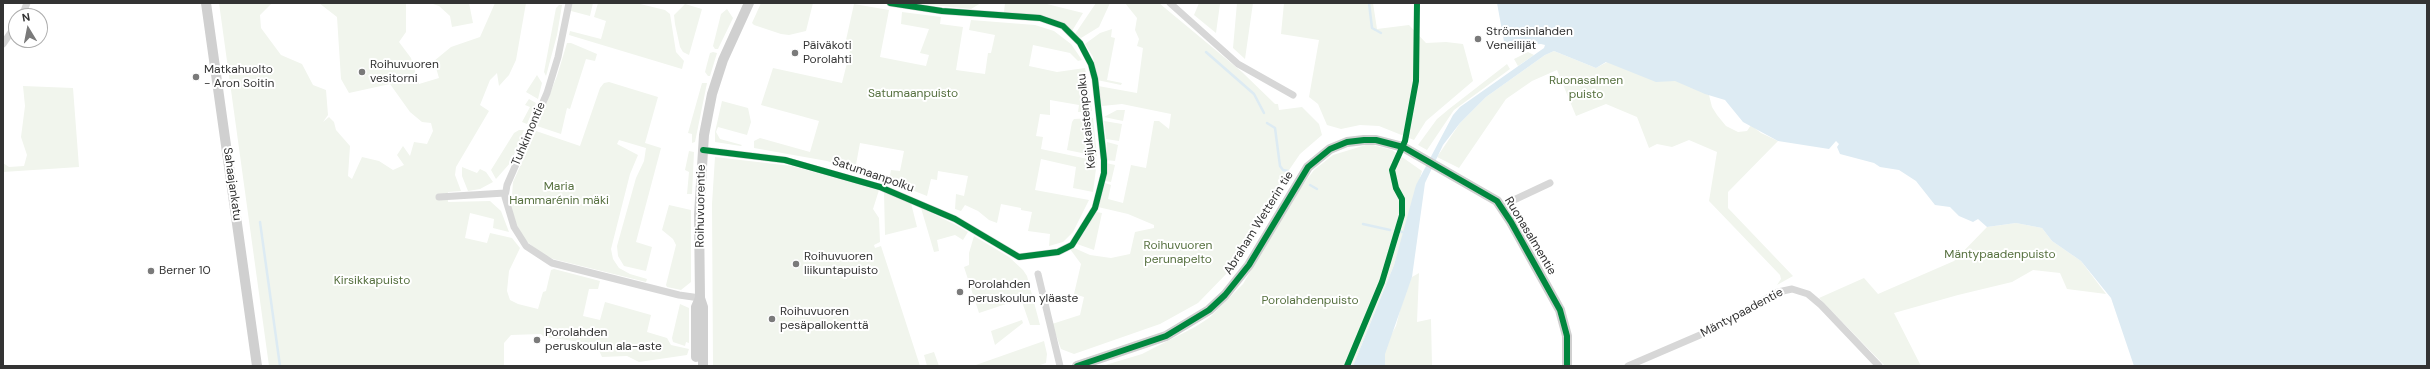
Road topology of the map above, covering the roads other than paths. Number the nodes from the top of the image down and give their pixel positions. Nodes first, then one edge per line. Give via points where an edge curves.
1 (206, 3) edge
2 (569, 3) edge
3 (749, 3) edge
4 (890, 3) edge
5 (1170, 3) edge
6 (1292, 95) dead end
7 (1376, 140) joint
8 (703, 150) junction
9 (1550, 183) dead end
10 (506, 193) junction
11 (439, 197) dead end
12 (1501, 206) junction
13 (1024, 257) joint
14 (1038, 274) dead end
15 (700, 298) junction
16 (258, 366) edge
17 (696, 366) edge
18 (703, 366) edge
19 (1060, 366) edge
20 (1077, 366) edge
21 (1567, 366) edge
22 (1628, 366) edge
23 (1879, 366) edge

1 - 16 main road, Sahaajankatu
2 - 10 street, Tuhkimontie via 548,89 507,184
3 - 8 main road, Roihuvuorentie via 726,52 718,77 706,122
4 - 13 street, Keijukaistenpolku via 942,11 1031,17 1052,21 1070,32 1087,54 1095,79 1104,160 1099,197 1087,223 1072,245 1058,252
5 - 6 street via 1238,64
7 - 12 main road, Ruonasalmentie via 1395,144 1423,158 1484,191
7 - 20 main road, Abraham Wetterin tie via 1355,141 1338,146 1308,167 1249,265 1209,310 1166,336
8 - 13 street, Satumaanpolku via 785,160 880,186 955,219 1016,256
8 - 15 main road, Roihuvuorentie via 699,197
9 - 12 street
10 - 11 street
10 - 15 street, Tuhkimontie via 510,219 517,234 526,246 546,260 679,295
12 - 21 main road, Ruonasalmentie via 1560,310 1567,336
14 - 19 street
15 - 17 main road, Roihuvuorentie via 696,307
15 - 18 main road, Roihuvuorentie via 703,307
22 - 23 street, Mäntypaadentie via 1714,329 1778,292 1792,289 1808,294 1821,305

